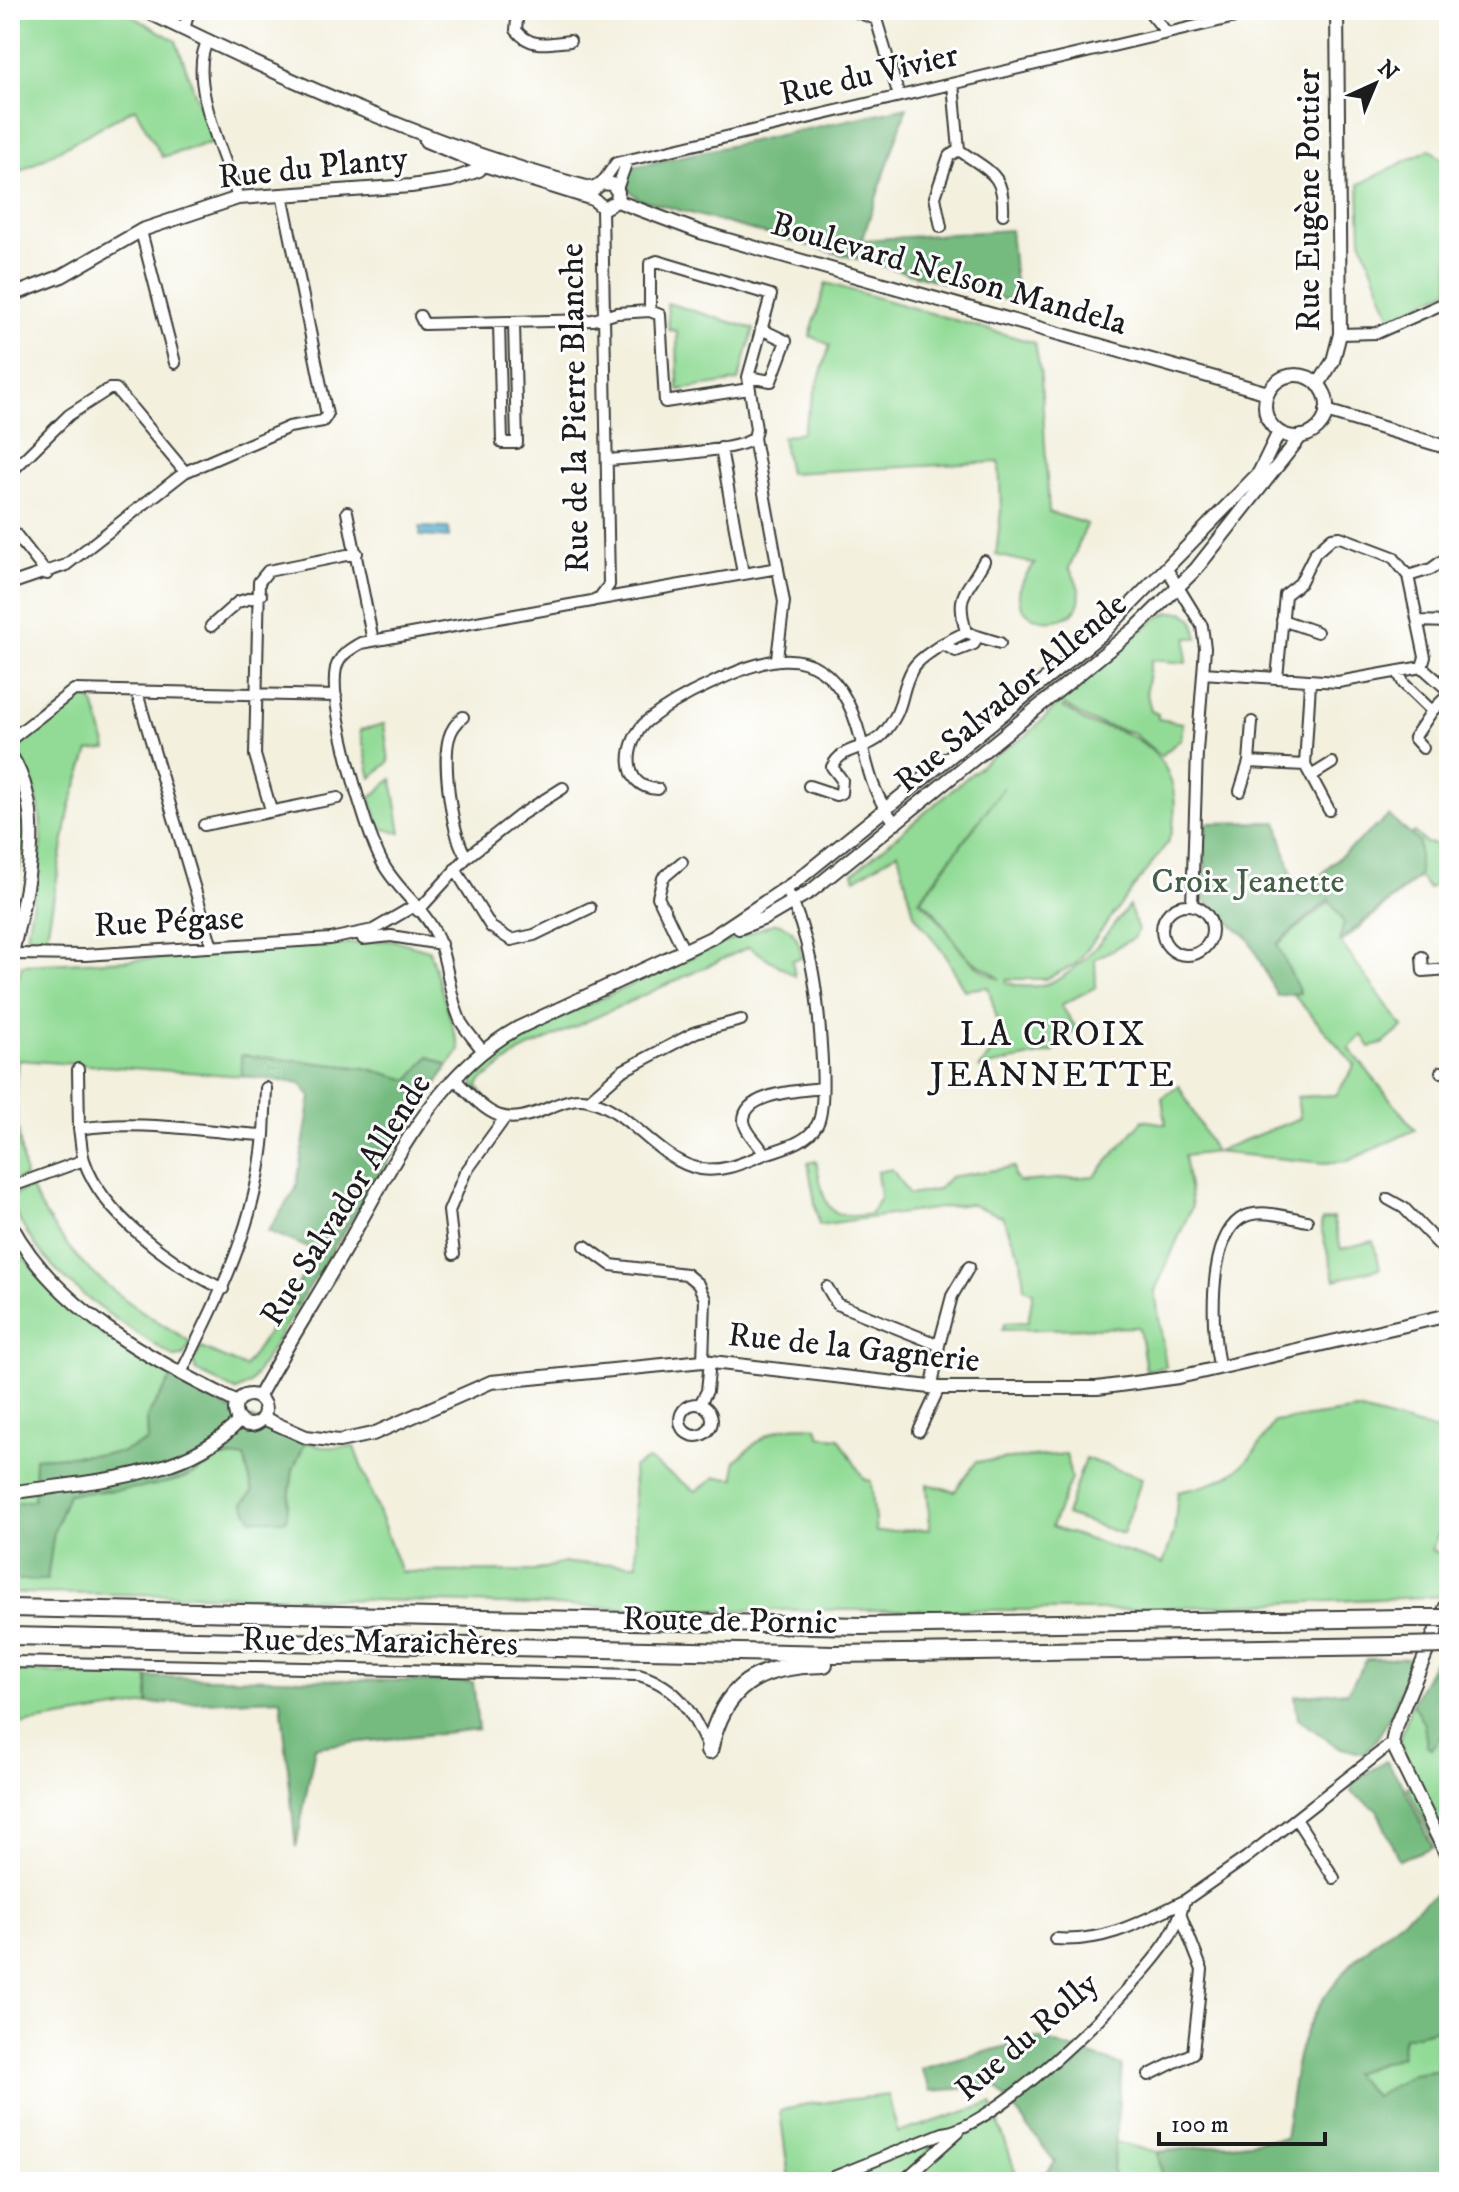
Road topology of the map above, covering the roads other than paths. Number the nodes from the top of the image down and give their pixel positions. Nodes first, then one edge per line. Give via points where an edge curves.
1 (144, 10) edge
2 (189, 10) edge
3 (518, 10) edge
4 (851, 10) edge
5 (1148, 10) edge
6 (1265, 10) edge
7 (1337, 10) edge
8 (879, 14) edge
9 (184, 30) junction
10 (1167, 33) junction
11 (208, 40) junction
12 (570, 41) dead end
13 (953, 84) junction
14 (899, 96) junction
15 (959, 150) junction
16 (486, 161) junction
17 (627, 161) junction
18 (282, 194) junction
19 (598, 195) junction
20 (617, 195) junction
21 (238, 198) junction
22 (1003, 214) dead end
23 (941, 227) dead end
24 (141, 231) junction
25 (10, 296) edge
26 (1449, 301) edge
27 (650, 311) junction
28 (420, 316) dead end
29 (603, 317) junction
30 (499, 323) junction
31 (514, 323) junction
32 (761, 329) junction
33 (1340, 334) junction
34 (175, 363) dead end
35 (748, 383) junction
36 (1318, 385) junction
37 (1268, 393) junction
38 (1326, 411) junction
39 (1279, 432) junction
40 (1301, 436) junction
41 (754, 438) junction
42 (721, 448) junction
43 (1449, 448) edge
44 (608, 460) junction
45 (185, 472) junction
46 (10, 473) edge
47 (347, 512) dead end
48 (10, 527) edge
49 (357, 553) junction
50 (1445, 559) dead end
51 (984, 561) dead end
52 (778, 568) junction
53 (1167, 569) junction
54 (47, 574) junction
55 (743, 574) junction
56 (1408, 576) junction
57 (10, 584) edge
58 (1179, 587) junction
59 (261, 595) junction
60 (592, 601) junction
61 (1282, 620) junction
62 (1418, 621) junction
63 (1449, 622) edge
64 (211, 626) dead end
65 (1317, 632) dead end
66 (972, 634) junction
67 (373, 641) junction
68 (1000, 643) dead end
69 (777, 658) junction
70 (1422, 667) junction
71 (1398, 672) junction
72 (1203, 673) junction
73 (1277, 678) junction
74 (1310, 683) junction
75 (137, 693) junction
76 (1449, 693) edge
77 (257, 695) junction
78 (336, 696) junction
79 (1432, 711) junction
80 (463, 717) dead end
81 (1252, 722) dead end
82 (10, 740) edge
83 (860, 747) junction
84 (1423, 748) dead end
85 (10, 754) edge
86 (1249, 762) junction
87 (1332, 763) dead end
88 (1305, 765) junction
89 (1311, 776) junction
90 (809, 786) dead end
91 (563, 788) dead end
92 (658, 789) dead end
93 (1240, 791) dead end
94 (338, 798) dead end
95 (271, 810) junction
96 (885, 810) junction
97 (1329, 810) dead end
98 (896, 824) junction
99 (204, 825) dead end
100 (467, 857) junction
101 (682, 862) dead end
102 (455, 869) junction
103 (786, 888) junction
104 (793, 902) junction
105 (1192, 905) junction
106 (590, 908) dead end
107 (416, 909) junction
108 (711, 938) junction
109 (330, 939) junction
110 (441, 944) junction
111 (212, 947) junction
112 (684, 951) junction
113 (1422, 957) dead end
114 (11, 958) edge
115 (1449, 969) edge
116 (741, 1020) dead end
117 (483, 1051) junction
118 (78, 1069) dead end
119 (455, 1079) junction
120 (266, 1088) dead end
121 (822, 1088) junction
122 (589, 1100) junction
123 (504, 1119) junction
124 (79, 1129) junction
125 (264, 1135) junction
126 (764, 1154) junction
127 (84, 1160) junction
128 (10, 1187) edge
129 (1388, 1199) dead end
130 (1307, 1221) dead end
131 (10, 1223) edge
132 (585, 1246) dead end
133 (454, 1254) dead end
134 (1449, 1255) edge
135 (969, 1267) dead end
136 (827, 1287) dead end
137 (223, 1289) junction
138 (1449, 1315) edge
139 (939, 1345) junction
140 (706, 1361) junction
141 (1220, 1368) junction
142 (181, 1373) junction
143 (936, 1387) junction
144 (258, 1398) junction
145 (237, 1402) junction
146 (700, 1404) dead end
147 (263, 1418) junction
148 (239, 1421) junction
149 (919, 1431) dead end
150 (10, 1493) edge
151 (1449, 1599) edge
152 (10, 1608) edge
153 (1449, 1618) edge
154 (10, 1636) edge
155 (1449, 1645) edge
156 (878, 1654) junction
157 (10, 1662) edge
158 (1392, 1743) junction
159 (709, 1751) joint
160 (1296, 1819) junction
161 (1449, 1860) edge
162 (1334, 1878) dead end
163 (1184, 1901) junction
164 (1181, 1916) junction
165 (1055, 1939) dead end
166 (1149, 2075) dead end
167 (959, 2131) junction
168 (834, 2177) dead end
169 (902, 2182) edge

1 - 9 street, Boulevard Nelson Mandela
2 - 9 street
3 - 12 street via 516,30 525,42
4 - 8 street
5 - 10 street
6 - 10 street, Rue du Vivier
7 - 33 street, Rue Eugène Pottier
8 - 14 street
9 - 11 street, Boulevard Nelson Mandela
10 - 13 street, Rue du Vivier
11 - 16 street, Boulevard Nelson Mandela
11 - 21 street via 202,78 206,102
13 - 14 street, Rue du Vivier
13 - 15 street
14 - 17 street, Rue du Vivier
15 - 22 street via 1000,179
15 - 23 street via 949,156 935,197
16 - 18 street, Rue du Planty via 467,175 433,184
16 - 19 street, Boulevard Nelson Mandela
17 - 19 street, Rue du Vivier via 611,167
17 - 20 street
18 - 21 street, Rue du Planty
18 - 45 street via 327,415 323,421 289,427
19 - 20 street
19 - 20 street, Boulevard Nelson Mandela
19 - 29 street, Rue de la Pierre Blanche
20 - 37 street, Boulevard Nelson Mandela via 700,232
21 - 24 street, Rue du Planty
24 - 25 street, Rue du Planty via 62,276
24 - 34 street
26 - 33 street via 1377,333
27 - 29 street
27 - 32 street via 650,264 657,261 771,295
27 - 35 street via 660,315 665,402
28 - 30 street via 424,324
29 - 31 street
29 - 44 street, Rue de la Pierre Blanche
30 - 31 street
30 - 31 street via 502,443 517,443
32 - 35 street
32 - 35 street via 786,341 771,381
33 - 36 street, Rue Eugène Pottier via 1333,361
35 - 41 street
36 - 37 street via 1291,376
36 - 38 street
37 - 39 street via 1266,415
38 - 40 street via 1318,427
38 - 43 street
39 - 40 street
39 - 53 street, Rue Salvador Allende via 1259,473
40 - 58 street, Rue Salvador Allende
41 - 42 street
41 - 52 street
42 - 44 street
42 - 55 street
44 - 60 street, Rue de la Pierre Blanche via 611,579
45 - 46 street via 116,389 109,389 69,415
45 - 54 street via 66,565
47 - 49 street
48 - 54 street
49 - 59 street via 268,571 259,582
49 - 67 street
50 - 56 street
51 - 66 street via 959,606
52 - 55 street
52 - 69 street via 784,602
53 - 58 street
53 - 96 street, Rue Salvador Allende via 1103,633
54 - 57 street
55 - 60 street
56 - 61 street via 1393,557 1332,538 1285,595
56 - 62 street
58 - 72 street via 1202,626
58 - 98 street, Rue Salvador Allende
59 - 64 street via 238,602
59 - 77 street
60 - 67 street, Rue de la Pierre Blanche
61 - 65 street
61 - 73 street
62 - 63 street
62 - 70 street
66 - 68 street
66 - 83 street via 942,644 913,668 897,717 873,744
67 - 78 street, Rue de la Pierre Blanche via 341,656
69 - 83 street via 814,666 837,686
69 - 92 street via 745,667 682,698 639,730 628,761 639,784
70 - 71 street
70 - 76 street
71 - 74 street
71 - 79 street
72 - 73 street
72 - 105 street
73 - 74 street
74 - 88 street
75 - 77 street
75 - 82 street via 74,690
75 - 111 street
76 - 79 street
77 - 78 street
77 - 95 street via 255,755
78 - 107 street, Rue de la Pierre Blanche via 368,830 389,874
79 - 84 street via 1414,738
80 - 100 street via 449,735 446,756 457,833
81 - 86 street
83 - 90 street via 834,762 841,793
83 - 96 street
85 - 114 street via 28,790 33,822
86 - 88 street
86 - 93 street
87 - 89 street
88 - 89 street
89 - 97 street
91 - 100 street, Rue Pégase
94 - 95 street
95 - 99 street
96 - 98 street
96 - 103 street, Rue Salvador Allende
98 - 104 street, Rue Salvador Allende
100 - 102 street, Rue Pégase
101 - 112 street via 663,878 658,897
102 - 106 street via 491,927 511,940 534,935
102 - 107 street, Rue Pégase
103 - 104 street
103 - 108 street, Rue Salvador Allende
104 - 108 street, Rue Salvador Allende
104 - 121 street via 811,963
105 - 105 street via 1172,909 1162,927 1167,946 1185,956 1204,950 1213,932 1208,916
107 - 109 street, Rue Pégase via 373,930
107 - 110 street, Rue de la Pierre Blanche
108 - 112 street, Rue Salvador Allende
109 - 110 street, Rue Pégase via 391,936
109 - 111 street, Rue Pégase
110 - 117 street via 460,1020
111 - 114 street, Rue Pégase
112 - 117 street, Rue Salvador Allende via 518,1028
113 - 115 street via 1423,971
116 - 122 street via 696,1032 622,1071
117 - 119 street, Rue Salvador Allende
118 - 124 street
119 - 123 street via 488,1112
119 - 144 street, Rue Salvador Allende via 401,1154
120 - 125 street
121 - 126 street via 822,1115 813,1130 800,1141
121 - 126 street via 764,1097 749,1107 746,1127
122 - 123 street
122 - 126 street via 694,1167 720,1170
123 - 133 street via 465,1173 449,1211
124 - 125 street via 107,1125
124 - 127 street
125 - 137 street via 260,1183
127 - 128 street
127 - 137 street via 130,1228
129 - 134 street via 1404,1208
130 - 141 street via 1266,1213 1242,1218 1235,1225 1222,1251 1212,1296
131 - 142 street via 53,1283 112,1330
132 - 140 street via 611,1265 686,1274 698,1284 705,1299
135 - 139 street via 952,1296
136 - 139 street via 837,1304
137 - 142 street
138 - 141 street, Rue de la Gagnerie
139 - 143 street
140 - 143 street, Rue de la Gagnerie
140 - 146 street via 707,1391
140 - 147 street, Rue de la Gagnerie via 491,1382 373,1434 339,1441 306,1437
141 - 143 street, Rue de la Gagnerie via 1097,1388
142 - 145 street
143 - 149 street
144 - 145 street via 245,1396
144 - 147 street via 264,1405
145 - 148 street
147 - 148 street via 252,1425
148 - 150 street via 179,1461
151 - 158 street
152 - 153 highway, Route de Pornic, bridge via 849,1626
154 - 156 highway, Route de Pornic
155 - 156 highway, Route de Pornic, bridge
156 - 159 highway via 857,1663 764,1671 723,1706
157 - 159 street, Rue des Maraichères via 639,1675 667,1686 683,1700
158 - 160 street, Rue du Rolly
158 - 161 street
160 - 162 street
160 - 163 street, Rue du Rolly
163 - 164 street, Rue du Rolly
163 - 165 street, Rue du Rolly via 1106,1937
164 - 166 street via 1202,1970 1193,2053
164 - 167 street, Rue du Rolly via 1157,1955 1073,2044
167 - 168 street, Rue du Rolly
167 - 169 street

